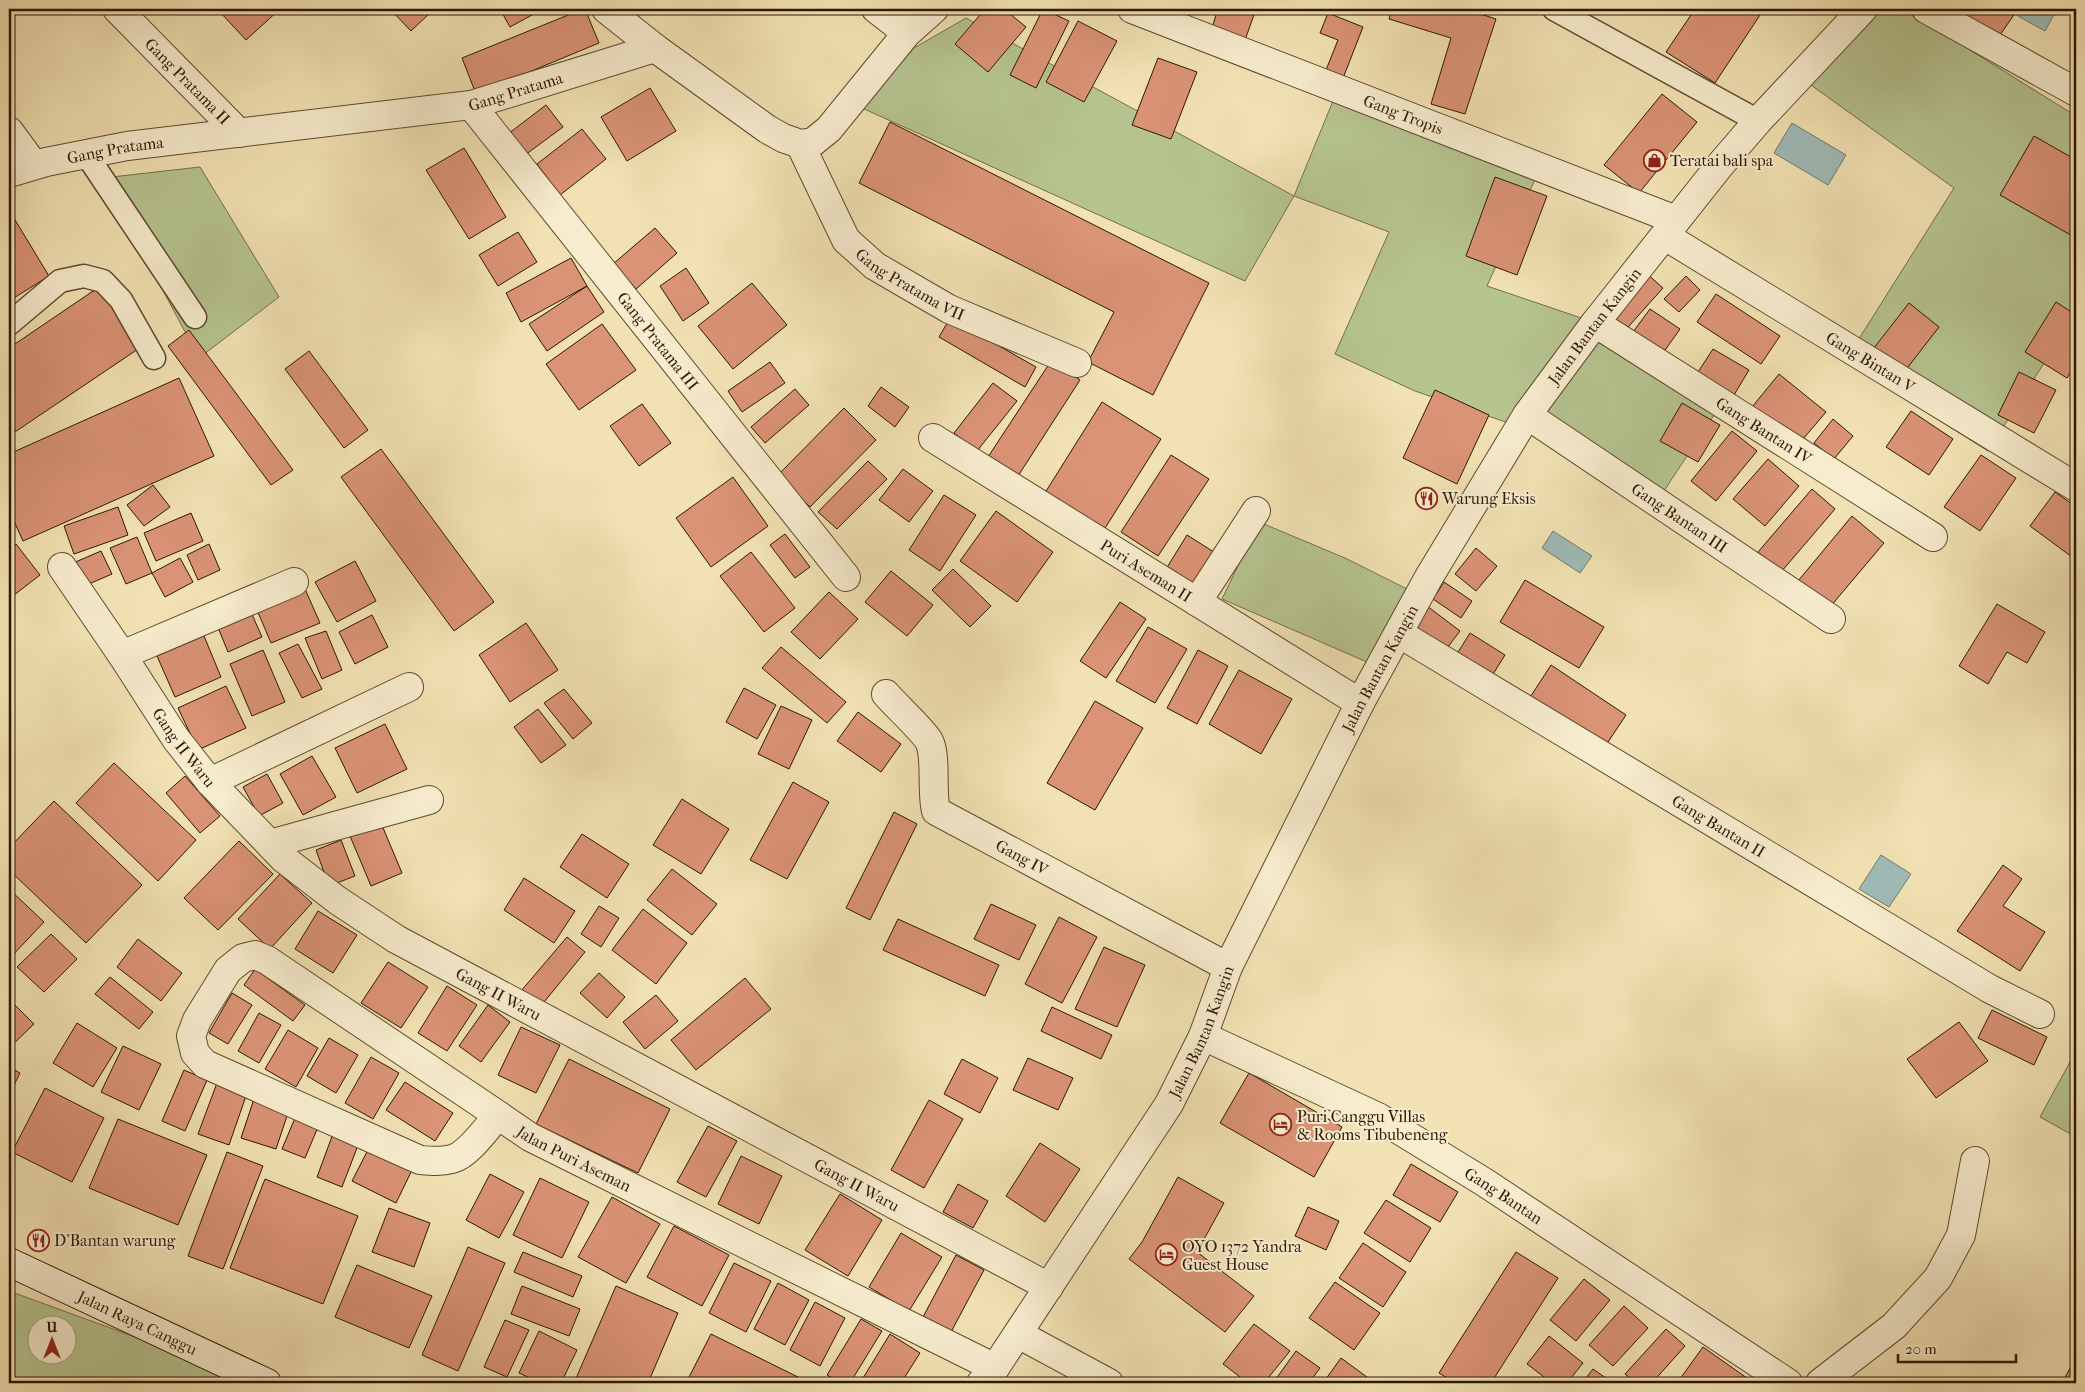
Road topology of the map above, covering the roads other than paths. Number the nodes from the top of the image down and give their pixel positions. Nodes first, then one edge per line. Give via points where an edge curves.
1 (117, 9) edge
2 (606, 9) edge
3 (876, 9) edge
4 (934, 9) edge
5 (1132, 9) edge
6 (1554, 9) edge
7 (1863, 9) edge
8 (1926, 9) edge
9 (907, 33) junction
10 (655, 48) junction
11 (2076, 92) edge
12 (472, 105) junction
13 (1758, 121) junction
14 (9, 131) edge
15 (239, 133) junction
16 (800, 144) junction
17 (86, 154) junction
18 (34, 165) junction
19 (9, 173) edge
20 (1670, 228) junction
21 (195, 317) dead end
22 (1595, 323) junction
23 (9, 324) edge
24 (154, 358) dead end
25 (1076, 363) dead end
26 (1527, 416) junction
27 (932, 438) dead end
28 (2076, 487) edge
29 (1256, 511) dead end
30 (1933, 537) dead end
31 (62, 567) dead end
32 (846, 577) dead end
33 (294, 582) dead end
34 (1197, 602) junction
35 (1831, 619) dead end
36 (1400, 634) junction
37 (122, 655) junction
38 (409, 686) dead end
39 (886, 694) dead end
40 (1360, 704) junction
41 (210, 782) junction
42 (429, 800) dead end
43 (270, 844) junction
44 (1228, 967) junction
45 (2040, 1014) dead end
46 (1203, 1036) junction
47 (498, 1115) junction
48 (1975, 1161) dead end
49 (9, 1262) edge
50 (1049, 1287) junction
51 (1018, 1334) junction
52 (988, 1375) edge
53 (250, 1380) edge
54 (1109, 1383) edge
55 (1788, 1383) edge
56 (1820, 1383) edge

1 - 15 street, Gang Pratama II
2 - 10 street
3 - 9 street
4 - 9 street
5 - 20 street, Gang Tropis
6 - 13 lane
7 - 13 street, Jalan Bantan Kangin
8 - 11 street
9 - 16 street via 829,129 813,142
10 - 12 street, Gang Pratama
10 - 16 street via 767,129
12 - 15 street, Gang Pratama
12 - 32 street, Gang Pratama III
13 - 20 street, Jalan Bantan Kangin
14 - 18 street
15 - 17 street, Gang Pratama
16 - 25 street, Gang Pratama VII via 846,240 876,266 949,309
17 - 18 street, Gang Pratama
17 - 21 lane
18 - 19 street, Gang Pratama
20 - 22 street, Jalan Bantan Kangin
20 - 28 street, Gang Bintan V
22 - 26 street, Jalan Bantan Kangin
22 - 30 street, Gang Bantan IV
23 - 24 lane via 60,280 84,276 103,281 121,300
26 - 35 street, Gang Bantan III
26 - 36 street, Jalan Bantan Kangin via 1429,577
27 - 34 street, Puri Aseman II
29 - 34 street
31 - 37 street, Gang II Waru
33 - 37 street
34 - 40 street, Puri Aseman II
36 - 40 street, Jalan Bantan Kangin
36 - 45 street, Gang Bantan II via 1990,989
37 - 41 street, Gang II Waru via 176,739
38 - 41 street
39 - 44 street, Gang IV via 929,741 936,811
40 - 44 street, Jalan Bantan Kangin
41 - 43 street, Gang II Waru
42 - 43 street
43 - 50 street, Gang II Waru via 284,859 337,900 396,939
44 - 46 street, Jalan Bantan Kangin
46 - 50 street, Jalan Bantan Kangin via 1169,1104
46 - 55 street, Gang Bantan via 1378,1117 1484,1182
47 - 47 street, Jalan Puri Aseman via 475,1142 454,1159 420,1160 205,1064 195,1053 191,1036 197,1020 228,970 243,958 255,955
47 - 52 street, Jalan Puri Aseman via 530,1137
48 - 56 street via 1961,1235 1938,1278 1894,1326
49 - 53 street, Jalan Raya Canggu
50 - 51 street, Jalan Bantan Kangin
51 - 52 street, Jalan Bantan Kangin
51 - 54 street

